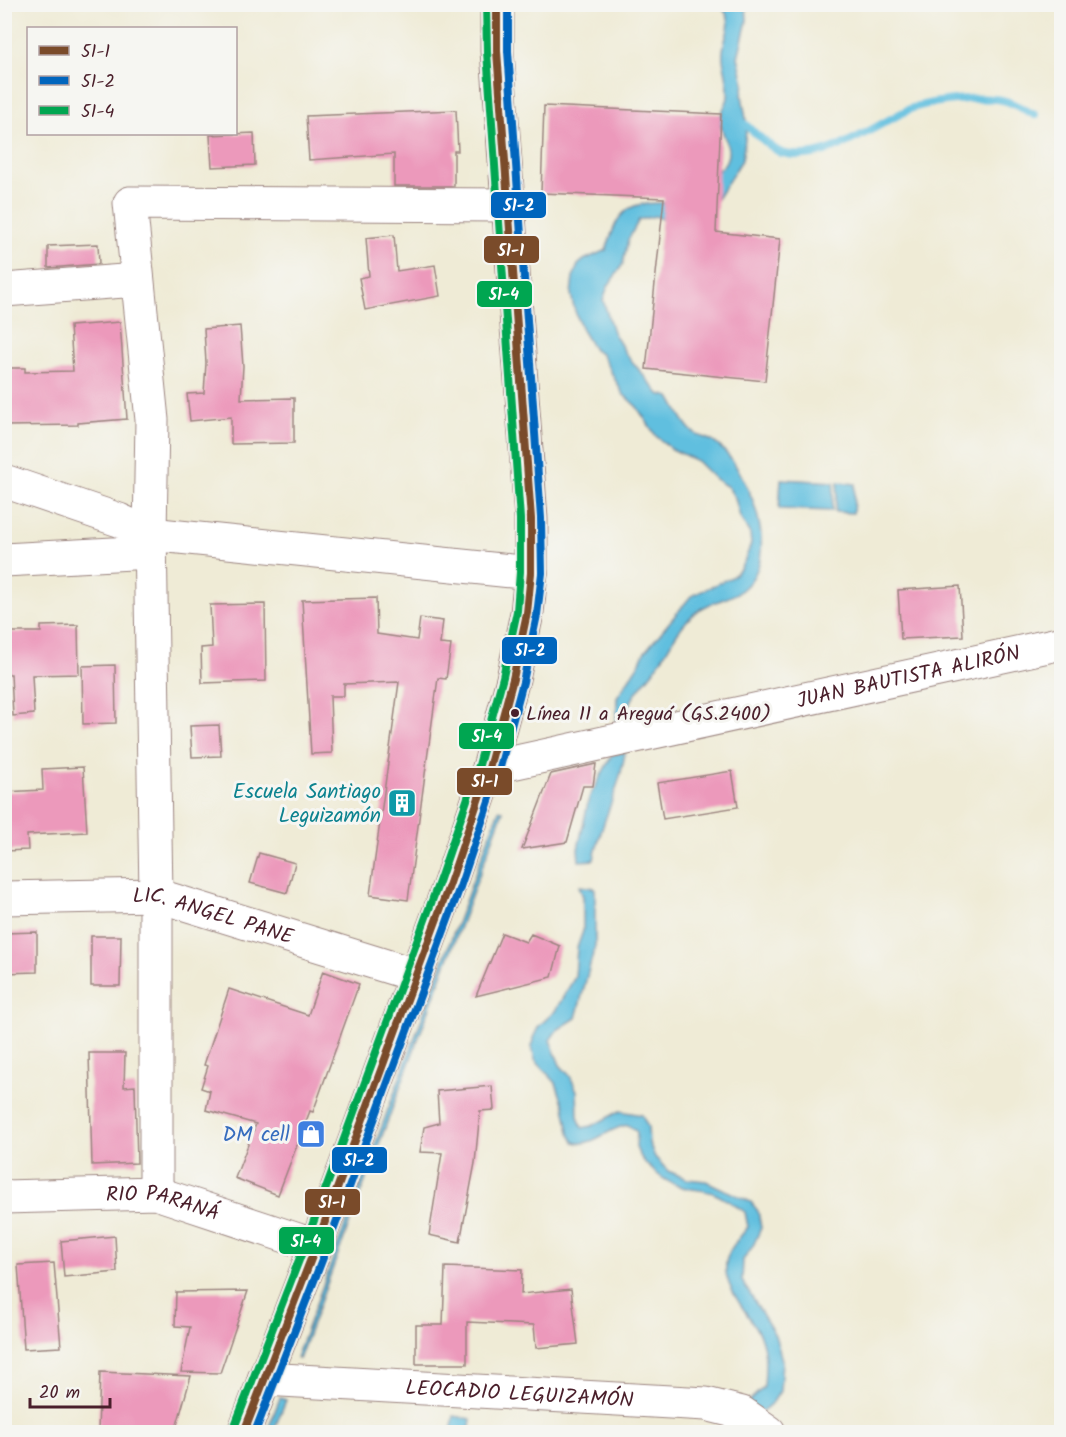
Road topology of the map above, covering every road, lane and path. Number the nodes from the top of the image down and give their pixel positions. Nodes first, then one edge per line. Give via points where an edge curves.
1 (497, 4) edge
2 (508, 205) junction
3 (137, 280) junction
4 (4, 290) edge
5 (4, 481) edge
6 (150, 543) junction
7 (4, 560) edge
8 (531, 573) junction
9 (1062, 643) edge
10 (489, 768) junction
11 (156, 895) junction
12 (4, 898) edge
13 (415, 975) junction
14 (156, 1193) junction
15 (4, 1197) edge
16 (316, 1246) junction
17 (264, 1379) junction
18 (244, 1432) edge
19 (769, 1432) edge

1 - 2 street
2 - 3 street via 130,203
2 - 8 street via 531,519
3 - 4 street
3 - 6 street via 152,420
5 - 6 street via 119,520
6 - 7 street
6 - 8 street
6 - 11 street
8 - 10 street via 513,679
9 - 10 street, JUAN BAUTISTA ALIRÓN
10 - 13 street
11 - 12 street, LIC. ANGEL PANE
11 - 13 street, LIC. ANGEL PANE
11 - 14 street
13 - 16 street
14 - 15 street, RIO PARANÁ
14 - 16 street, RIO PARANÁ
16 - 17 street
17 - 18 street
17 - 19 street, LEOCADIO LEGUIZAMÓN via 706,1404 742,1413

